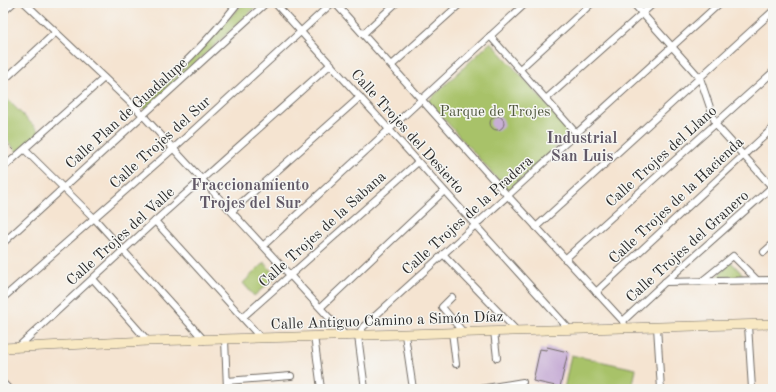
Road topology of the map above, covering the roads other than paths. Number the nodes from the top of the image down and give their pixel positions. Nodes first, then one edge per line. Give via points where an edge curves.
1 (13, 3) edge
2 (24, 3) edge
3 (238, 3) edge
4 (266, 3) edge
5 (275, 3) edge
6 (332, 3) edge
7 (335, 3) edge
8 (396, 3) edge
9 (461, 3) edge
10 (526, 3) edge
11 (592, 3) edge
12 (633, 3) edge
13 (654, 3) edge
14 (720, 3) edge
15 (773, 11) edge
16 (3, 12) edge
17 (642, 13) junction
18 (302, 31) junction
19 (55, 33) junction
20 (363, 34) junction
21 (490, 36) junction
22 (673, 46) junction
23 (331, 64) junction
24 (392, 65) junction
25 (520, 69) junction
26 (773, 72) edge
27 (104, 78) junction
28 (700, 78) junction
29 (3, 81) edge
30 (360, 97) junction
31 (422, 99) junction
32 (546, 99) junction
33 (136, 108) junction
34 (144, 116) junction
35 (716, 125) junction
36 (773, 128) edge
37 (389, 129) junction
38 (576, 133) junction
39 (174, 148) junction
40 (25, 150) junction
41 (743, 155) junction
42 (418, 162) junction
43 (3, 168) edge
44 (203, 179) junction
45 (63, 187) junction
46 (773, 187) edge
47 (444, 191) junction
48 (507, 195) junction
49 (232, 211) junction
50 (94, 218) junction
51 (155, 221) junction
52 (475, 225) junction
53 (536, 227) junction
54 (3, 243) edge
55 (773, 244) edge
56 (264, 245) junction
57 (123, 251) junction
58 (764, 252) dead end
59 (443, 254) junction
60 (565, 259) junction
61 (291, 274) junction
62 (93, 279) junction
63 (757, 280) junction
64 (773, 280) edge
65 (702, 281) junction
66 (665, 282) junction
67 (596, 292) junction
68 (452, 297) dead end
69 (3, 298) edge
70 (321, 307) junction
71 (244, 317) junction
72 (773, 324) edge
73 (624, 325) junction
74 (748, 325) junction
75 (657, 327) junction
76 (569, 329) junction
77 (516, 330) junction
78 (494, 331) junction
79 (452, 332) junction
80 (463, 332) junction
81 (405, 334) junction
82 (314, 336) junction
83 (346, 336) junction
84 (358, 336) junction
85 (262, 338) junction
86 (225, 339) junction
87 (204, 340) junction
88 (148, 341) junction
89 (3, 348) edge
90 (17, 348) junction
91 (497, 358) dead end
92 (456, 364) dead end
93 (291, 376) dead end
94 (227, 381) junction
95 (524, 382) dead end
96 (3, 383) edge
97 (9, 389) edge
98 (227, 389) edge
99 (321, 389) edge
100 (365, 389) edge
101 (413, 389) edge
102 (480, 389) edge
103 (661, 389) edge
104 (752, 389) edge

1 - 16 street
2 - 19 street
3 - 33 street via 221,24
4 - 34 street, Calle Plan de Guadalupe
5 - 18 street, Calle Trojes del Desierto
6 - 18 street, Calle Trojes del Sur
7 - 20 street
8 - 20 street
9 - 24 street
10 - 21 street
11 - 25 street
12 - 17 street
13 - 17 street
14 - 22 street, Calle Trojes de la Pradera
15 - 28 street
17 - 22 street
17 - 32 street
18 - 23 street, Calle Trojes del Desierto
18 - 39 street, Calle Trojes del Sur
19 - 27 street
19 - 29 street
20 - 24 street
21 - 25 street
21 - 31 street
22 - 28 street
22 - 38 street, Calle Trojes de la Pradera
23 - 30 street, Calle Trojes del Desierto
23 - 44 street, Calle Trojes del Valle
24 - 31 street
25 - 32 street
26 - 35 street, Calle Trojes del Llano
27 - 33 street
27 - 40 street
28 - 35 street
28 - 53 street
30 - 37 street, Calle Trojes del Desierto
30 - 49 street
31 - 37 street
31 - 48 street
32 - 38 street
33 - 34 street
34 - 39 street
34 - 45 street, Calle Plan de Guadalupe
35 - 41 street
35 - 60 street, Calle Trojes del Llano
36 - 41 street, Calle Trojes de la Hacienda
37 - 42 street, Calle Trojes del Desierto
37 - 56 street
38 - 48 street, Calle Trojes de la Pradera
39 - 44 street
39 - 50 street, Calle Trojes del Sur
40 - 43 street
40 - 45 street
41 - 46 street
41 - 67 street, Calle Trojes de la Hacienda
42 - 47 street, Calle Trojes del Desierto
42 - 61 street, Calle Trojes de la Sabana
44 - 49 street
44 - 51 street, Calle Trojes del Valle
45 - 50 street
45 - 54 street, Calle Plan de Guadalupe
46 - 66 street, Calle Trojes del Granero
47 - 52 street, Calle Trojes del Desierto
47 - 70 street
48 - 52 street, Calle Trojes de la Pradera
48 - 53 street
49 - 56 street
50 - 57 street
50 - 69 street, Calle Trojes del Sur
51 - 57 street, Calle Trojes del Valle
51 - 71 street
52 - 59 street, Calle Trojes de la Pradera
52 - 76 street, Calle Trojes del Desierto
53 - 60 street
55 - 58 street
56 - 61 street
57 - 62 street, Calle Trojes del Valle
57 - 87 street
59 - 77 street
59 - 84 street, Calle Trojes de la Pradera via 363,327
60 - 67 street
61 - 70 street
61 - 71 street, Calle Trojes de la Sabana
62 - 88 street
62 - 90 street, Calle Trojes del Valle
63 - 64 street
63 - 65 street
63 - 65 street via 733,256
65 - 66 street
66 - 73 street, Calle Trojes del Granero
67 - 73 street
68 - 80 street via 442,308
70 - 83 street
71 - 85 street
72 - 74 main road, Calle Antiguo Camino a Simón Díaz
73 - 75 main road, Calle Antiguo Camino a Simón Díaz
73 - 76 main road, Calle Antiguo Camino a Simón Díaz
74 - 75 main road, Calle Antiguo Camino a Simón Díaz
74 - 104 street
75 - 103 street
76 - 77 main road, Calle Antiguo Camino a Simón Díaz
77 - 78 main road, Calle Antiguo Camino a Simón Díaz
78 - 80 main road, Calle Antiguo Camino a Simón Díaz
78 - 91 street
79 - 80 main road, Calle Antiguo Camino a Simón Díaz
79 - 81 main road, Calle Antiguo Camino a Simón Díaz
79 - 92 street
81 - 84 main road, Calle Antiguo Camino a Simón Díaz
81 - 101 street
82 - 83 main road, Calle Antiguo Camino a Simón Díaz
82 - 85 main road, Calle Antiguo Camino a Simón Díaz
82 - 99 street
83 - 84 main road, Calle Antiguo Camino a Simón Díaz
84 - 100 street
85 - 86 main road, Calle Antiguo Camino a Simón Díaz
86 - 87 main road, Calle Antiguo Camino a Simón Díaz
86 - 94 street
87 - 88 main road, Calle Antiguo Camino a Simón Díaz
88 - 90 main road, Calle Antiguo Camino a Simón Díaz
89 - 90 main road, Calle Antiguo Camino a Simón Díaz
93 - 94 street
94 - 98 street
95 - 102 street
96 - 97 street

